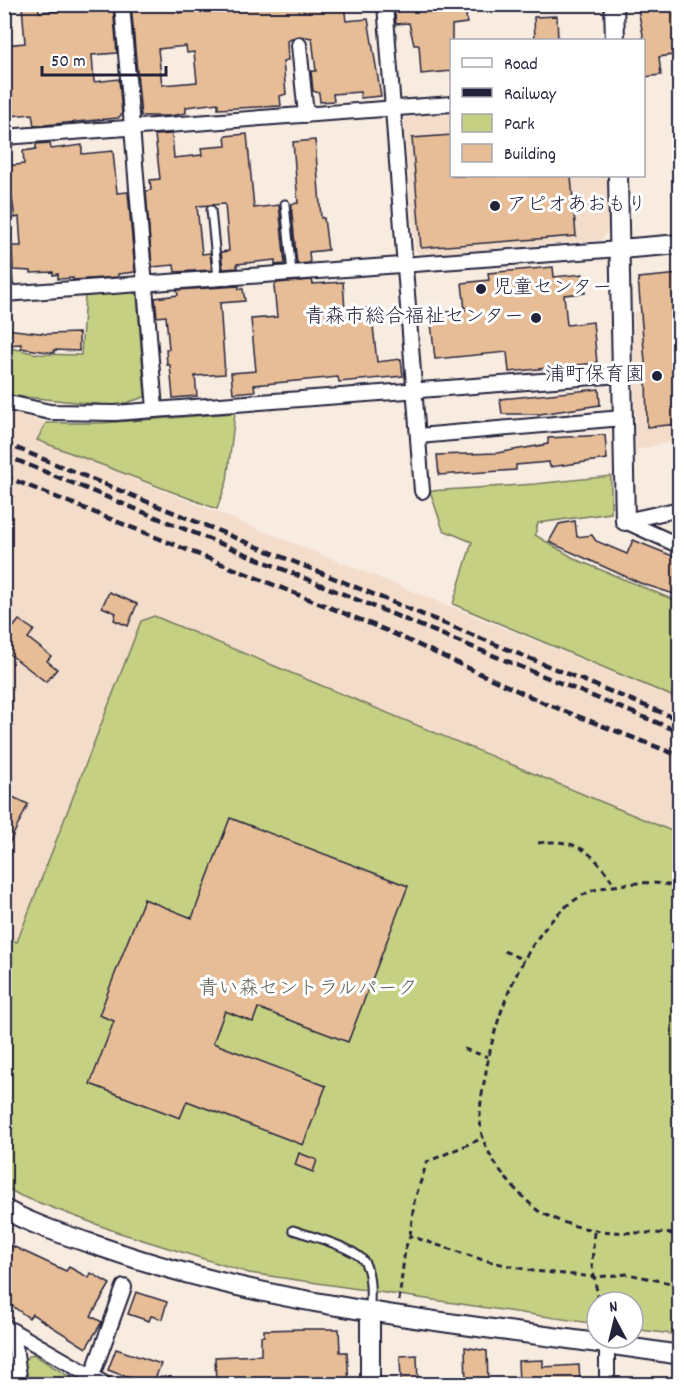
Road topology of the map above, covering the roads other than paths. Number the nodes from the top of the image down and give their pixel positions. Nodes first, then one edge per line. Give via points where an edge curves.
1 (122, 4) edge
2 (385, 4) edge
3 (614, 4) edge
4 (615, 39) edge
5 (299, 45) dead end
6 (450, 104) edge
7 (392, 109) junction
8 (306, 115) junction
9 (132, 128) junction
10 (4, 137) edge
11 (618, 177) edge
12 (285, 204) dead end
13 (211, 210) dead end
14 (4, 228) edge
15 (680, 244) edge
16 (620, 249) junction
17 (405, 265) junction
18 (292, 273) junction
19 (218, 278) junction
20 (145, 284) junction
21 (7, 294) edge
22 (621, 375) junction
23 (415, 390) junction
24 (4, 402) edge
25 (155, 409) junction
26 (622, 418) junction
27 (419, 436) junction
28 (422, 491) dead end
29 (680, 509) edge
30 (625, 521) junction
31 (680, 546) edge
32 (4, 1209) edge
33 (293, 1230) dead end
34 (124, 1287) dead end
35 (370, 1311) junction
36 (9, 1329) edge
37 (585, 1340) edge
38 (645, 1349) edge
39 (607, 1350) edge
40 (680, 1354) edge
41 (92, 1376) junction
42 (20, 1384) edge
43 (105, 1384) edge
44 (370, 1384) edge
45 (607, 1384) edge

1 - 9 street
2 - 7 street
3 - 4 street
5 - 8 street
6 - 7 street
7 - 8 street
7 - 17 street
8 - 9 street
9 - 10 street
9 - 20 street
11 - 16 street
12 - 18 lane
13 - 19 lane
14 - 21 lane
15 - 16 street
16 - 17 street
16 - 22 street
17 - 18 street
17 - 23 street
18 - 19 street
19 - 20 street
20 - 21 street
20 - 25 street
22 - 23 street
22 - 26 street
23 - 25 street
23 - 27 street
24 - 25 street via 80,414
26 - 27 street
26 - 30 street
27 - 28 street
29 - 30 street
30 - 31 street
32 - 35 street via 63,1234 201,1279
33 - 35 lane via 354,1252 365,1262
34 - 41 street
35 - 37 street
35 - 44 street
36 - 41 street
36 - 42 street
38 - 40 street
39 - 45 street
41 - 43 street

